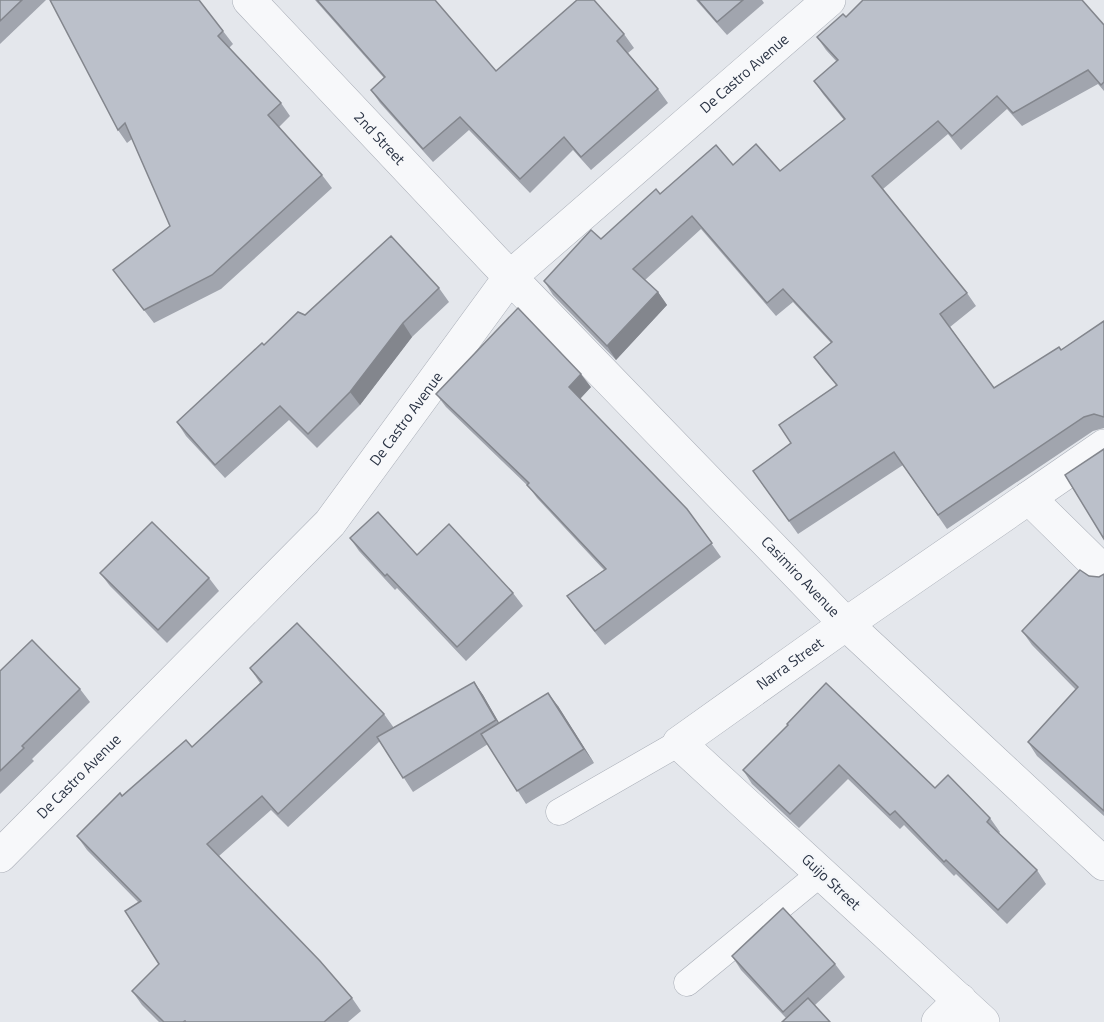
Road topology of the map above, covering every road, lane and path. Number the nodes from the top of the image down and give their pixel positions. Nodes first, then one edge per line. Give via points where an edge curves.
1 (249, 0) edge
2 (829, 0) edge
3 (510, 277) junction
4 (1104, 446) edge
5 (1029, 498) junction
6 (1104, 572) edge
7 (846, 624) junction
8 (679, 743) junction
9 (559, 812) dead end
10 (0, 856) edge
11 (1104, 864) edge
12 (821, 873) junction
13 (687, 983) dead end
14 (960, 1015) edge

1 - 3 street, 2nd Street
2 - 3 street, De Castro Avenue
3 - 7 street, Casimiro Avenue
3 - 10 street, De Castro Avenue via 330,523
4 - 5 street, Narra Street
5 - 6 street
5 - 7 street, Narra Street
7 - 8 street, Narra Street
7 - 11 street, Casimiro Avenue
8 - 9 lane, Narra Street
8 - 12 street, Guijo Street
12 - 13 lane
12 - 14 street, Guijo Street

